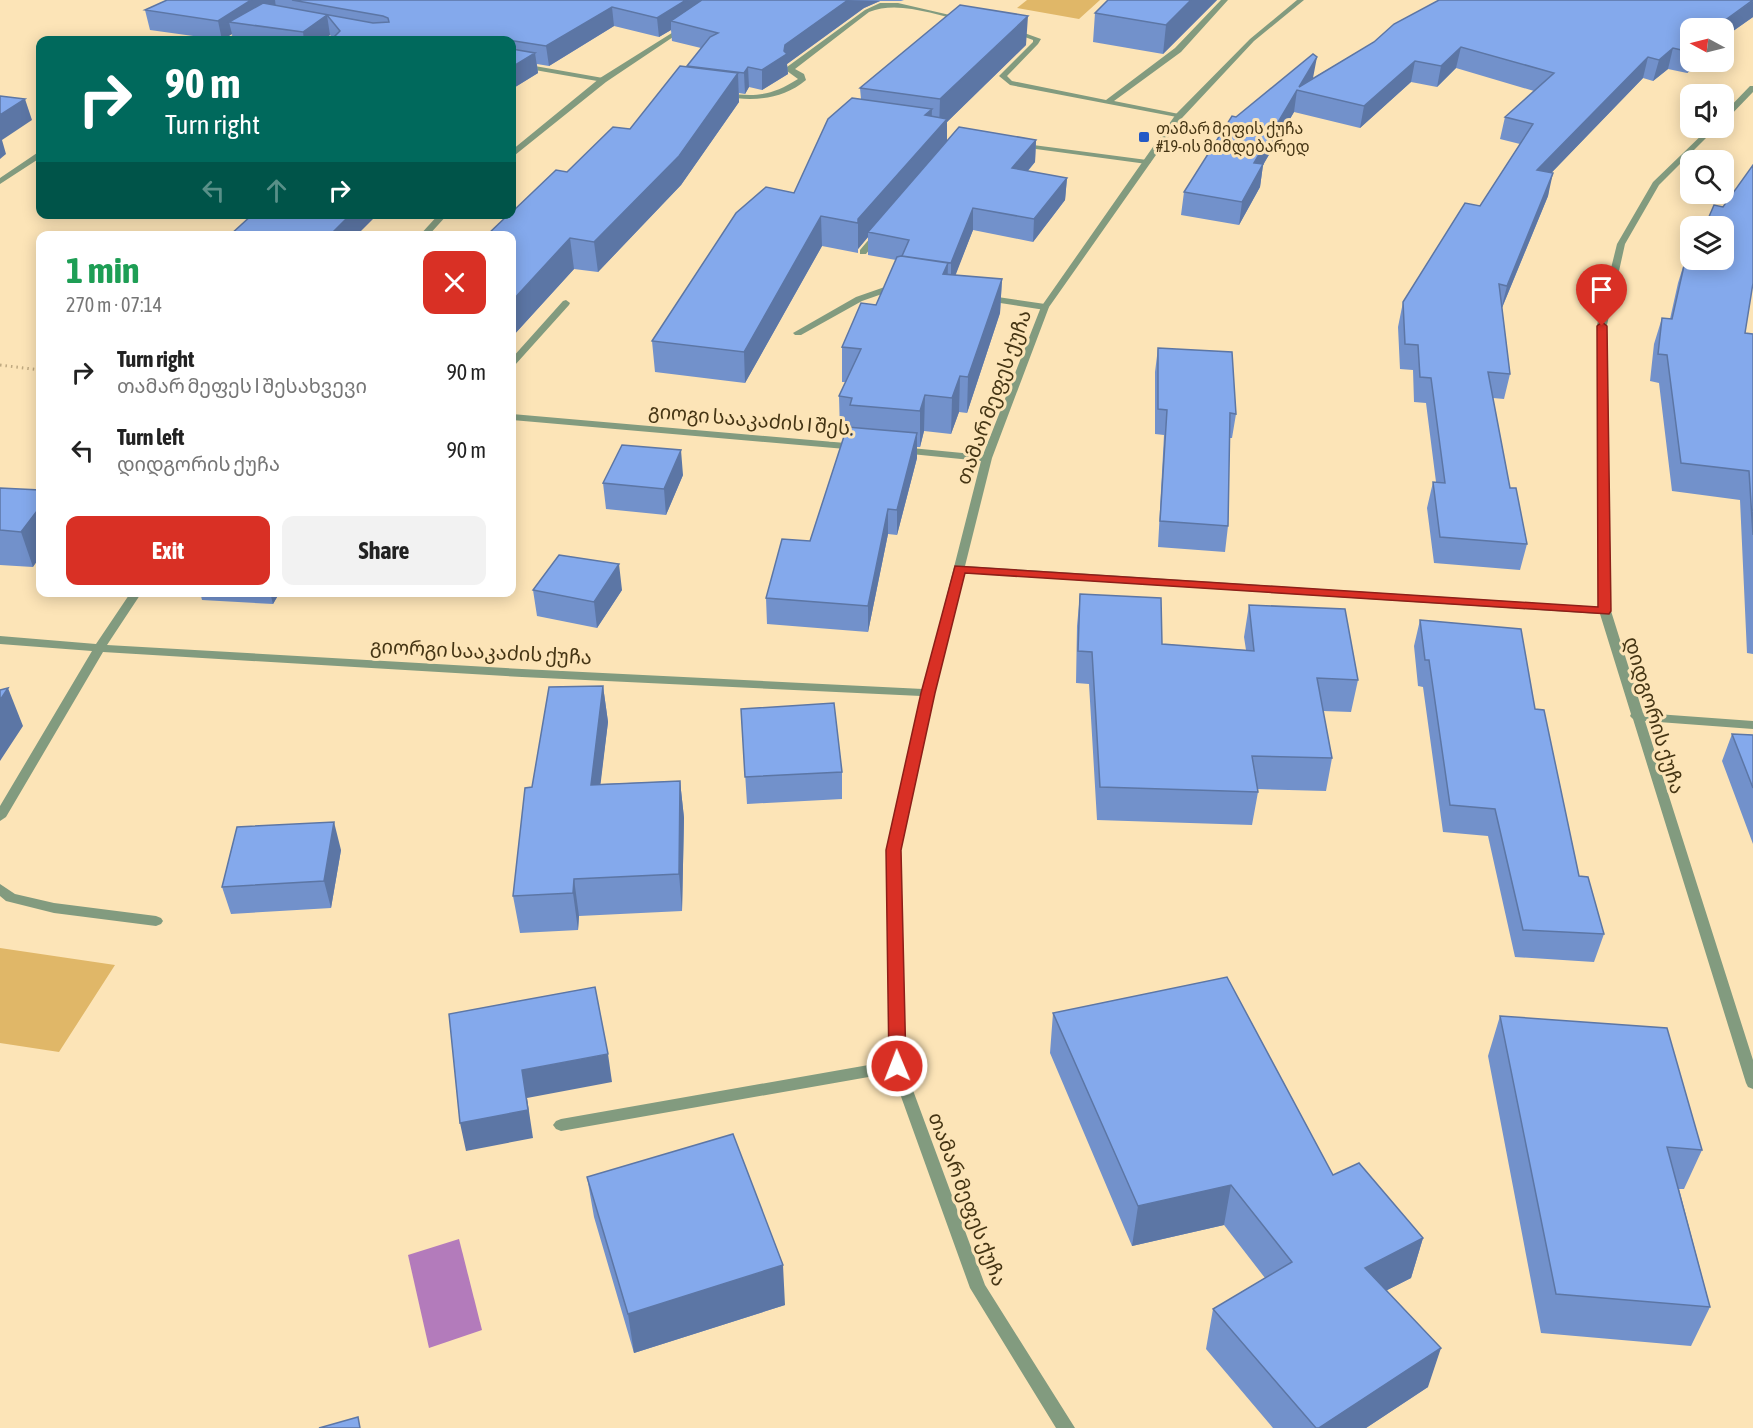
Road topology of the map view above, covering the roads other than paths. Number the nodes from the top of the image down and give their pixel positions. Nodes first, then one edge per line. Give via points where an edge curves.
1 (1225, 0) edge
2 (1301, 0) edge
3 (696, 19) edge
4 (975, 22) edge
5 (256, 24) edge
6 (1008, 29) edge
7 (235, 36) edge
8 (516, 65) edge
9 (603, 80) junction
10 (1753, 88) edge
11 (718, 94) edge
12 (1108, 102) junction
13 (1734, 107) edge
14 (1179, 116) junction
15 (1703, 138) edge
16 (1008, 143) edge
17 (516, 150) edge
18 (36, 158) edge
19 (1147, 162) junction
20 (0, 182) edge
21 (439, 219) edge
22 (885, 225) edge
23 (428, 231) edge
24 (862, 252) dead end
25 (912, 286) edge
26 (979, 297) edge
27 (566, 303) dead end
28 (1045, 307) junction
29 (798, 333) dead end
30 (516, 359) edge
31 (516, 417) edge
32 (868, 448) edge
33 (892, 450) edge
34 (987, 458) junction
35 (960, 568) junction
36 (134, 597) edge
37 (1605, 611) junction
38 (0, 640) edge
39 (99, 648) junction
40 (928, 693) junction
41 (1636, 716) junction
42 (1753, 725) edge
43 (0, 817) edge
44 (0, 889) edge
45 (156, 921) dead end
46 (897, 1066) junction
47 (1753, 1083) edge
48 (561, 1125) dead end
49 (1065, 1428) edge

1 - 12 street via 1178,50
2 - 14 street, თამარ მეფეს ქუჩა via 1252,40
3 - 9 street
4 - 11 street via 898,5 880,5 790,69 802,80 777,96 753,99
5 - 7 street
6 - 12 street via 1037,39 1002,76 1006,80
8 - 9 street
9 - 17 street
10 - 13 street
12 - 14 street
14 - 19 street, თამარ მეფეს ქუჩა
15 - 37 street, დიდგორის ქუჩა via 1656,184 1621,244 1602,326
16 - 19 street
18 - 20 street
19 - 28 street, თამარ მეფეს ქუჩა
21 - 23 street
22 - 24 street
25 - 29 street via 901,284 875,291
26 - 28 street
27 - 30 street
28 - 34 street, თამარ მეფეს ქუჩა
31 - 32 street, გიოგი სააკაძის I შეს.
33 - 34 street
34 - 35 street, თამარ მეფეს ქუჩა
35 - 37 street
35 - 40 street, თამარ მეფეს ქუჩა
36 - 39 street
37 - 41 street, დიდგორის ქუჩა
38 - 39 street, გიორგი სააკაძის ქუჩა
39 - 40 street, გიორგი სააკაძის ქუჩა
39 - 43 street
40 - 46 street, თამარ მეფეს ქუჩა via 894,850
41 - 42 street
41 - 47 street, დიდგორის ქუჩა
44 - 45 street via 11,898 54,908
46 - 48 street
46 - 49 street, თამარ მეფეს ქუჩა via 978,1288

